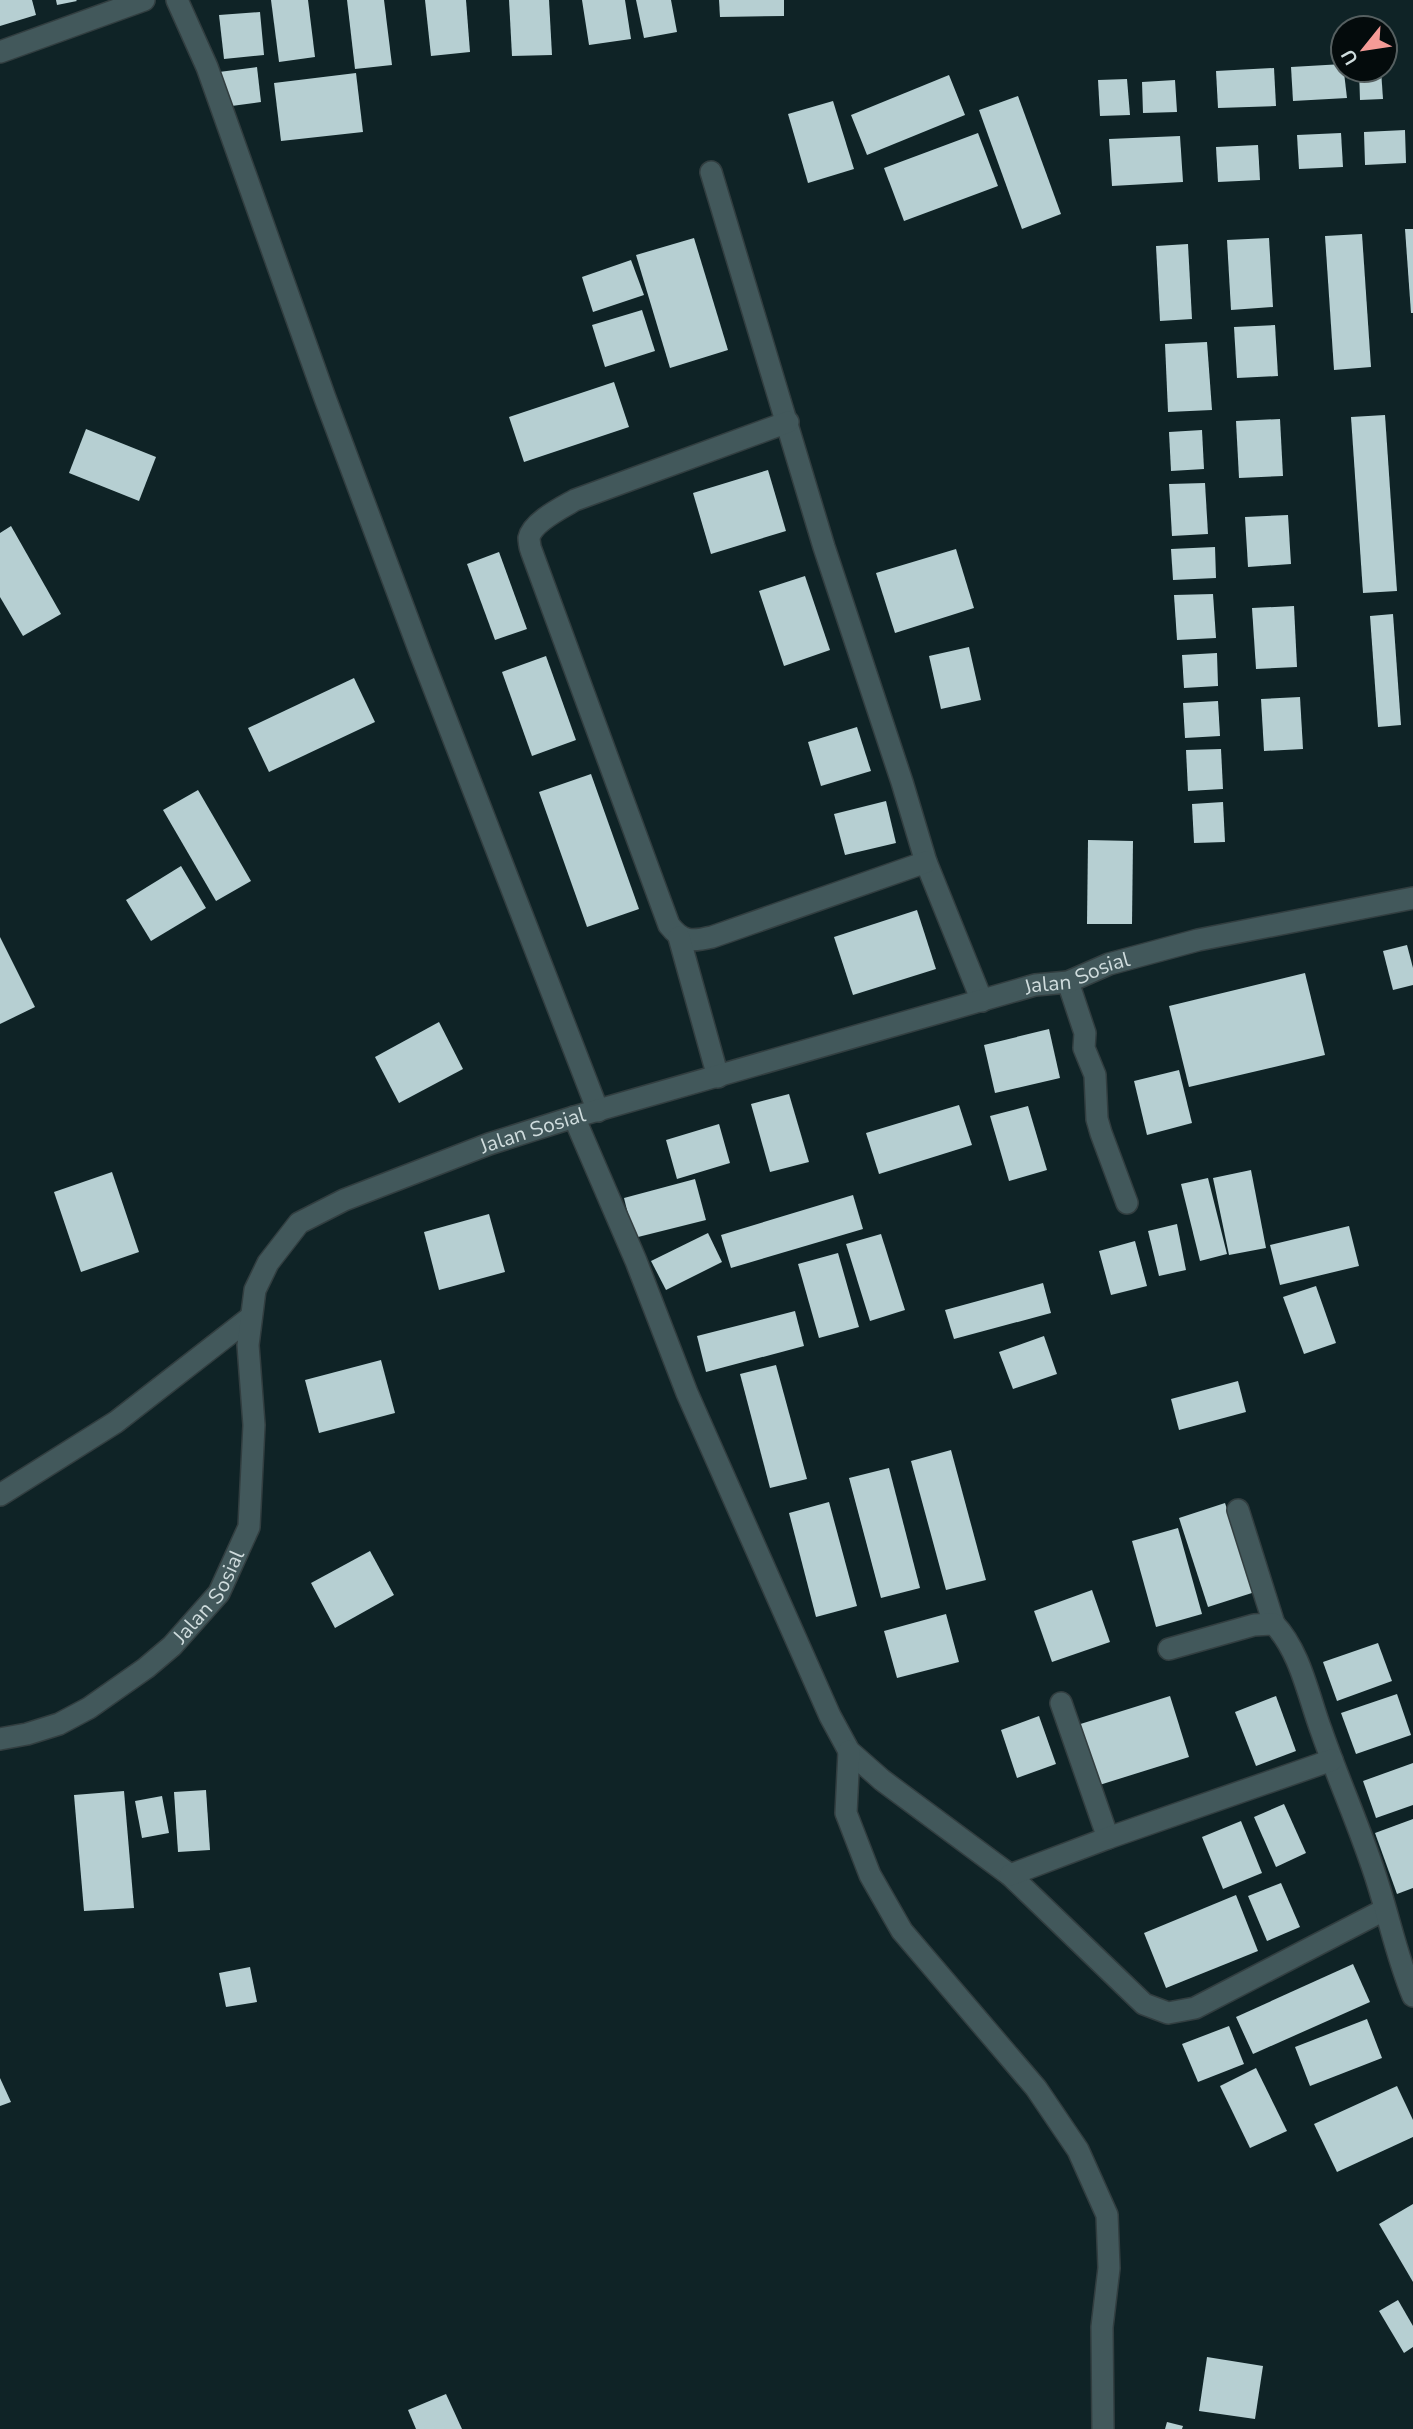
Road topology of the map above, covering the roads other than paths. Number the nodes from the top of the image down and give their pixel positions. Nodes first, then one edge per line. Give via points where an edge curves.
1 (144, 0) edge
2 (177, 0) edge
3 (0, 52) edge
4 (711, 172) dead end
5 (788, 422) junction
6 (926, 862) junction
7 (1413, 898) edge
8 (679, 937) junction
9 (1068, 982) junction
10 (982, 1001) junction
11 (718, 1077) junction
12 (598, 1111) junction
13 (575, 1117) junction
14 (1127, 1203) dead end
15 (251, 1317) junction
16 (0, 1495) edge
17 (1238, 1510) dead end
18 (1274, 1624) junction
19 (1169, 1649) dead end
20 (1061, 1703) dead end
21 (0, 1739) edge
22 (849, 1751) junction
23 (1332, 1760) junction
24 (1108, 1838) junction
25 (1010, 1875) junction
26 (1384, 1910) junction
27 (1413, 1996) edge
28 (1103, 2429) edge

1 - 3 street
2 - 12 street via 208,67 325,398
4 - 5 street
5 - 6 street
5 - 8 street via 575,500 546,518 529,538 664,912
6 - 8 street via 712,937 691,942
6 - 10 street
7 - 9 street, Jalan Sosial via 1198,940 1109,964
8 - 11 street
9 - 10 street, Jalan Sosial via 1035,985
9 - 14 street via 1095,1075 1101,1133
10 - 11 street, Jalan Sosial
11 - 12 street, Jalan Sosial
12 - 13 street, Jalan Sosial
13 - 15 street, Jalan Sosial via 419,1169 299,1223 268,1263 255,1290
13 - 22 street via 698,1418
15 - 16 street via 117,1422
15 - 21 street, Jalan Sosial via 248,1345 254,1425 249,1527 219,1593 172,1646 89,1708 59,1724
17 - 18 street
18 - 19 street via 1254,1625
18 - 23 street via 1285,1635 1299,1665
20 - 24 street
22 - 25 street
22 - 28 street via 846,1813 870,1874 902,1931 1043,2099 1078,2150 1107,2215
23 - 24 street
23 - 26 street
24 - 25 street
25 - 26 street via 1144,2004 1168,2013 1195,2008
26 - 27 street

